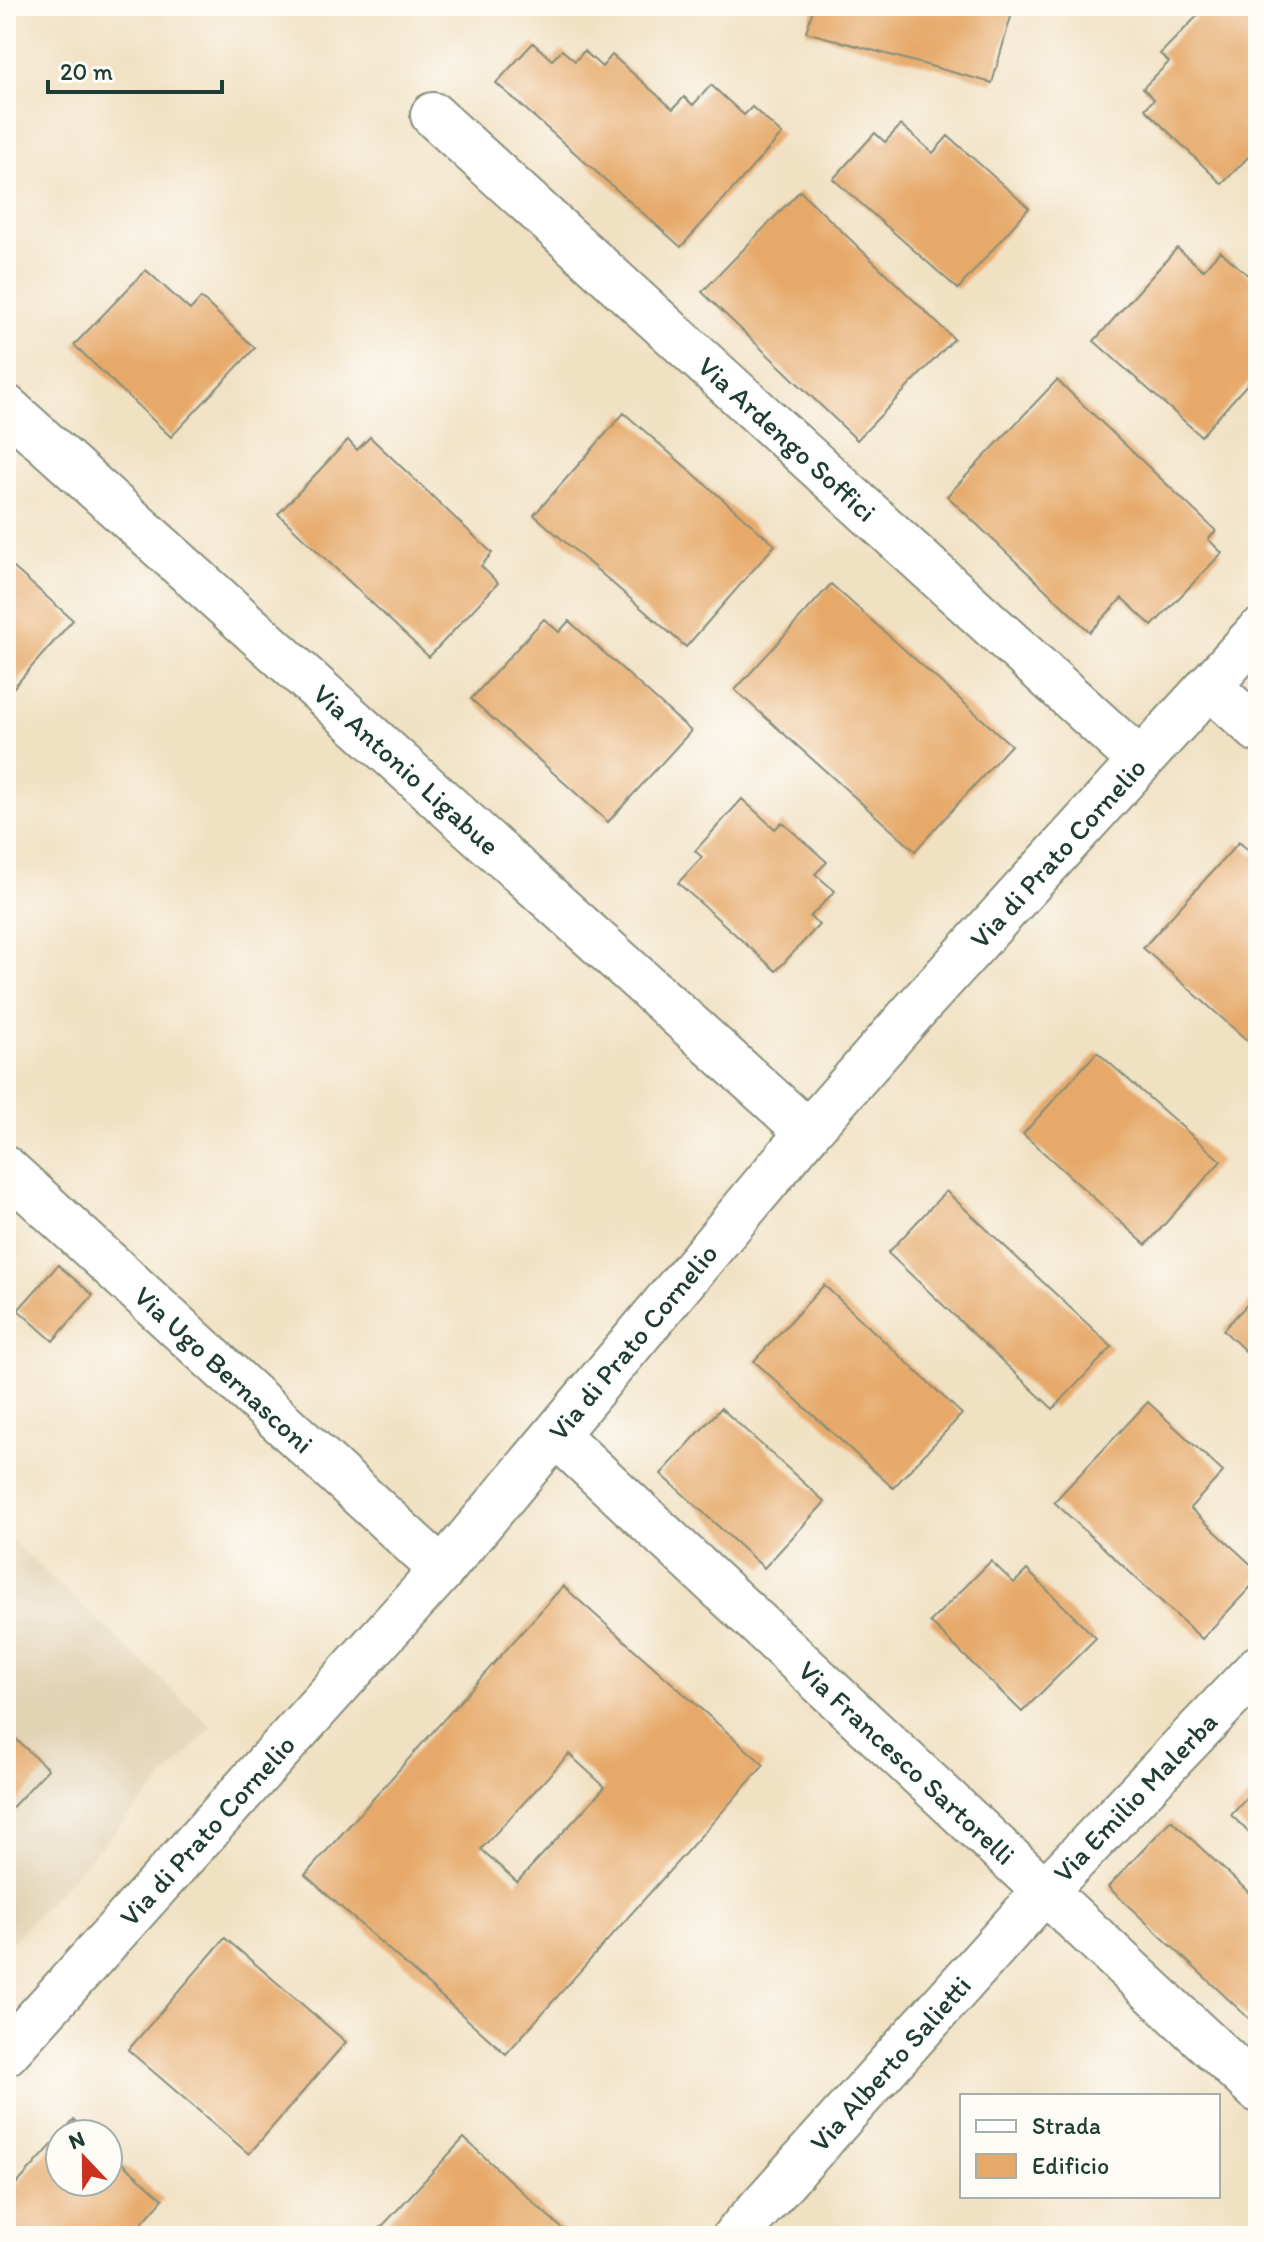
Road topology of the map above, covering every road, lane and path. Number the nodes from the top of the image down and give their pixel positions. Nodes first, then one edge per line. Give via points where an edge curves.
1 (433, 115) dead end
2 (6, 407) edge
3 (1258, 632) edge
4 (1209, 686) junction
5 (1258, 730) edge
6 (1140, 761) junction
7 (808, 1132) junction
8 (6, 1169) edge
9 (556, 1435) junction
10 (442, 1570) junction
11 (1258, 1668) edge
12 (1044, 1892) junction
13 (6, 2053) edge
14 (1258, 2090) edge
15 (735, 2236) edge

1 - 6 street, Via Ardengo Soffici
2 - 7 street, Via Antonio Ligabue
3 - 4 street, Via di Prato Cornelio
4 - 5 street
4 - 6 street, Via di Prato Cornelio
6 - 7 street, Via di Prato Cornelio
7 - 9 street, Via di Prato Cornelio
8 - 10 street, Via Ugo Bernasconi
9 - 10 street, Via di Prato Cornelio
9 - 12 street, Via Francesco Sartorelli
10 - 13 street, Via di Prato Cornelio
11 - 12 street, Via Emilio Malerba
12 - 14 street, Via Francesco Sartorelli
12 - 15 street, Via Alberto Salietti

